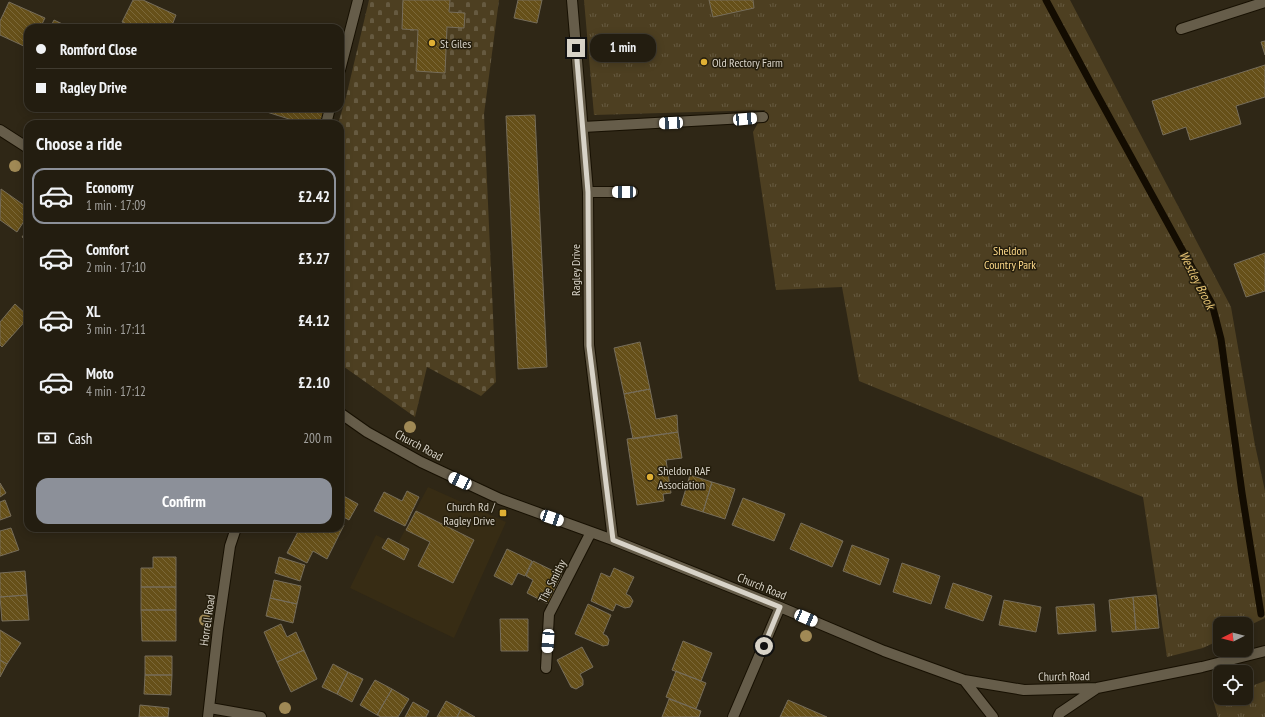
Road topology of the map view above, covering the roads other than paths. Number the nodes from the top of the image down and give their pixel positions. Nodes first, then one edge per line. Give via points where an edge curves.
1 (358, 0) edge
2 (572, 0) edge
3 (1265, 2) edge
4 (1181, 29) dead end
5 (344, 54) edge
6 (763, 117) dead end
7 (583, 127) junction
8 (0, 130) edge
9 (24, 145) edge
10 (588, 192) junction
11 (633, 192) dead end
12 (344, 416) edge
13 (235, 532) edge
14 (591, 532) junction
15 (613, 540) junction
16 (780, 607) junction
17 (1265, 651) edge
18 (546, 668) dead end
19 (964, 680) junction
20 (1096, 688) junction
21 (209, 712) edge
22 (261, 717) edge
23 (733, 717) edge
24 (993, 717) edge
25 (1058, 717) edge

1 - 5 street
2 - 7 street, Ragley Drive
3 - 4 street
6 - 7 street
7 - 10 street, Ragley Drive
8 - 9 street
10 - 11 street
10 - 15 street, Ragley Drive via 589,346
12 - 14 street, Church Road via 367,432 421,462 500,500
13 - 21 street, Horrell Road via 230,546 219,621
14 - 15 street, Church Road
14 - 18 street, The Smithy via 550,614
15 - 16 street, Church Road
16 - 19 street, Church Road via 884,651
16 - 23 street
17 - 20 street, Church Road
19 - 20 street, Church Road via 1024,690
19 - 24 street
20 - 25 street
21 - 22 street

